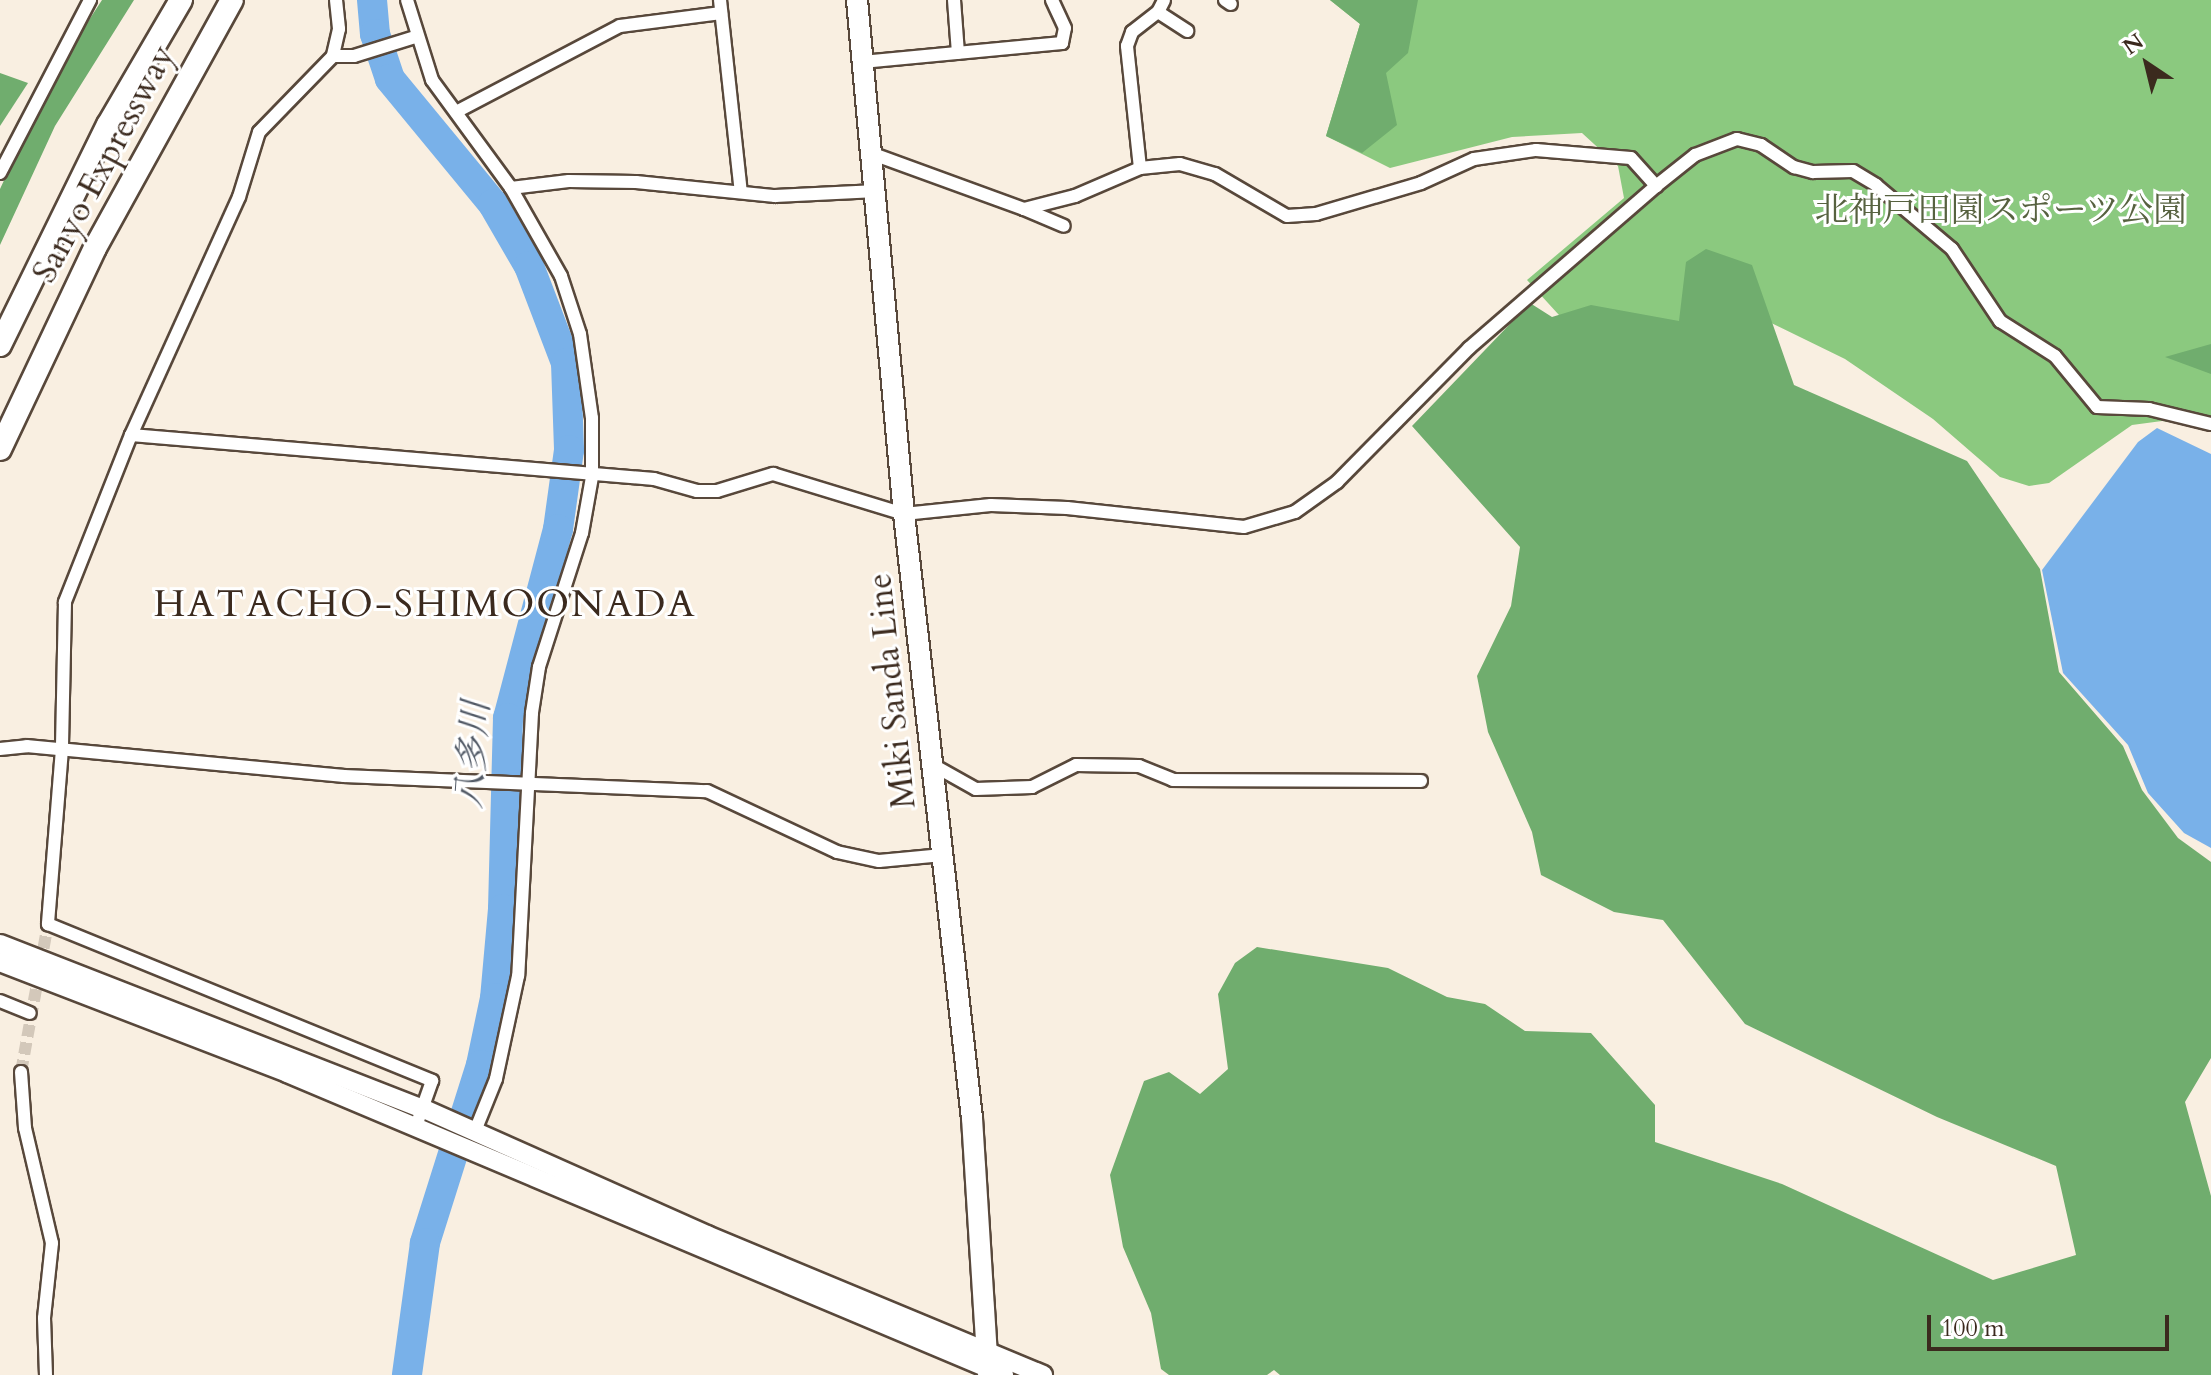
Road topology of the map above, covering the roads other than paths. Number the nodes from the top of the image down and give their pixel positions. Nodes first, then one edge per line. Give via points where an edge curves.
1 (90, 0) edge
2 (181, 0) edge
3 (232, 0) edge
4 (336, 0) edge
5 (407, 0) edge
6 (857, 0) edge
7 (954, 0) edge
8 (1052, 0) edge
9 (720, 6) edge
10 (1161, 6) edge
11 (1187, 31) dead end
12 (415, 37) junction
13 (958, 53) junction
14 (333, 56) junction
15 (862, 62) junction
16 (456, 112) junction
17 (873, 154) junction
18 (1140, 168) junction
19 (0, 173) edge
20 (1656, 186) junction
21 (511, 188) junction
22 (877, 191) junction
23 (741, 192) junction
24 (1024, 209) junction
25 (1064, 226) dead end
26 (0, 345) edge
27 (2211, 424) edge
28 (131, 435) junction
29 (0, 449) edge
30 (592, 477) junction
31 (904, 514) junction
32 (0, 749) edge
33 (62, 749) junction
34 (933, 765) junction
35 (1421, 781) dead end
36 (529, 783) junction
37 (943, 855) junction
38 (0, 944) edge
39 (0, 962) edge
40 (0, 1001) edge
41 (30, 1013) dead end
42 (21, 1072) tunnel mouth
43 (424, 1109) junction
44 (415, 1129) junction
45 (475, 1131) junction
46 (992, 1368) edge
47 (46, 1375) edge
48 (1043, 1375) edge

1 - 19 street
2 - 26 highway, Sanyo Expressway via 108,125
3 - 29 highway, Sanyo Expressway via 95,248
4 - 14 street via 339,29
5 - 12 street
6 - 15 main road, Miki Sanda Line
7 - 13 street
8 - 13 street via 1065,28 1062,43
9 - 16 street via 620,26
9 - 23 street
10 - 11 street
10 - 18 street via 1132,32 1127,46
12 - 14 street via 354,56
12 - 16 street via 432,80
13 - 15 street
14 - 28 street via 259,132 239,197
15 - 17 main road, Miki Sanda Line
16 - 21 street
17 - 22 main road, Miki Sanda Line
17 - 24 street
18 - 20 street via 1180,164 1215,174 1287,216 1316,214 1421,183 1474,159 1536,150 1631,158
18 - 24 street via 1075,196
20 - 27 street via 1695,155 1737,139 1813,172 1853,171 1952,249 2000,321 2055,356 2097,407 2149,409
20 - 31 street via 1469,348 1337,482 1295,512 1244,527 991,505
21 - 23 street via 569,181 636,182
21 - 30 street via 554,262 580,334 592,418
22 - 23 street
22 - 31 main road, Miki Sanda Line
24 - 25 street
28 - 30 street
28 - 33 street via 65,602
30 - 31 street via 654,479 717,491 773,474
30 - 36 street via 569,582 539,667
31 - 34 main road, Miki Sanda Line
32 - 33 street
33 - 36 street via 344,776
33 - 43 street via 48,924 432,1081
34 - 35 street via 976,789 1032,787 1076,765 1139,766 1173,780
34 - 37 main road, Miki Sanda Line
36 - 37 street via 707,791 837,852 879,861
36 - 45 street via 518,976 496,1079
37 - 46 main road, Miki Sanda Line
38 - 43 street
39 - 44 street
40 - 41 street
42 - 47 street via 25,1128 52,1243 44,1318
43 - 44 street
43 - 45 street
44 - 46 street
45 - 46 street
46 - 48 street

